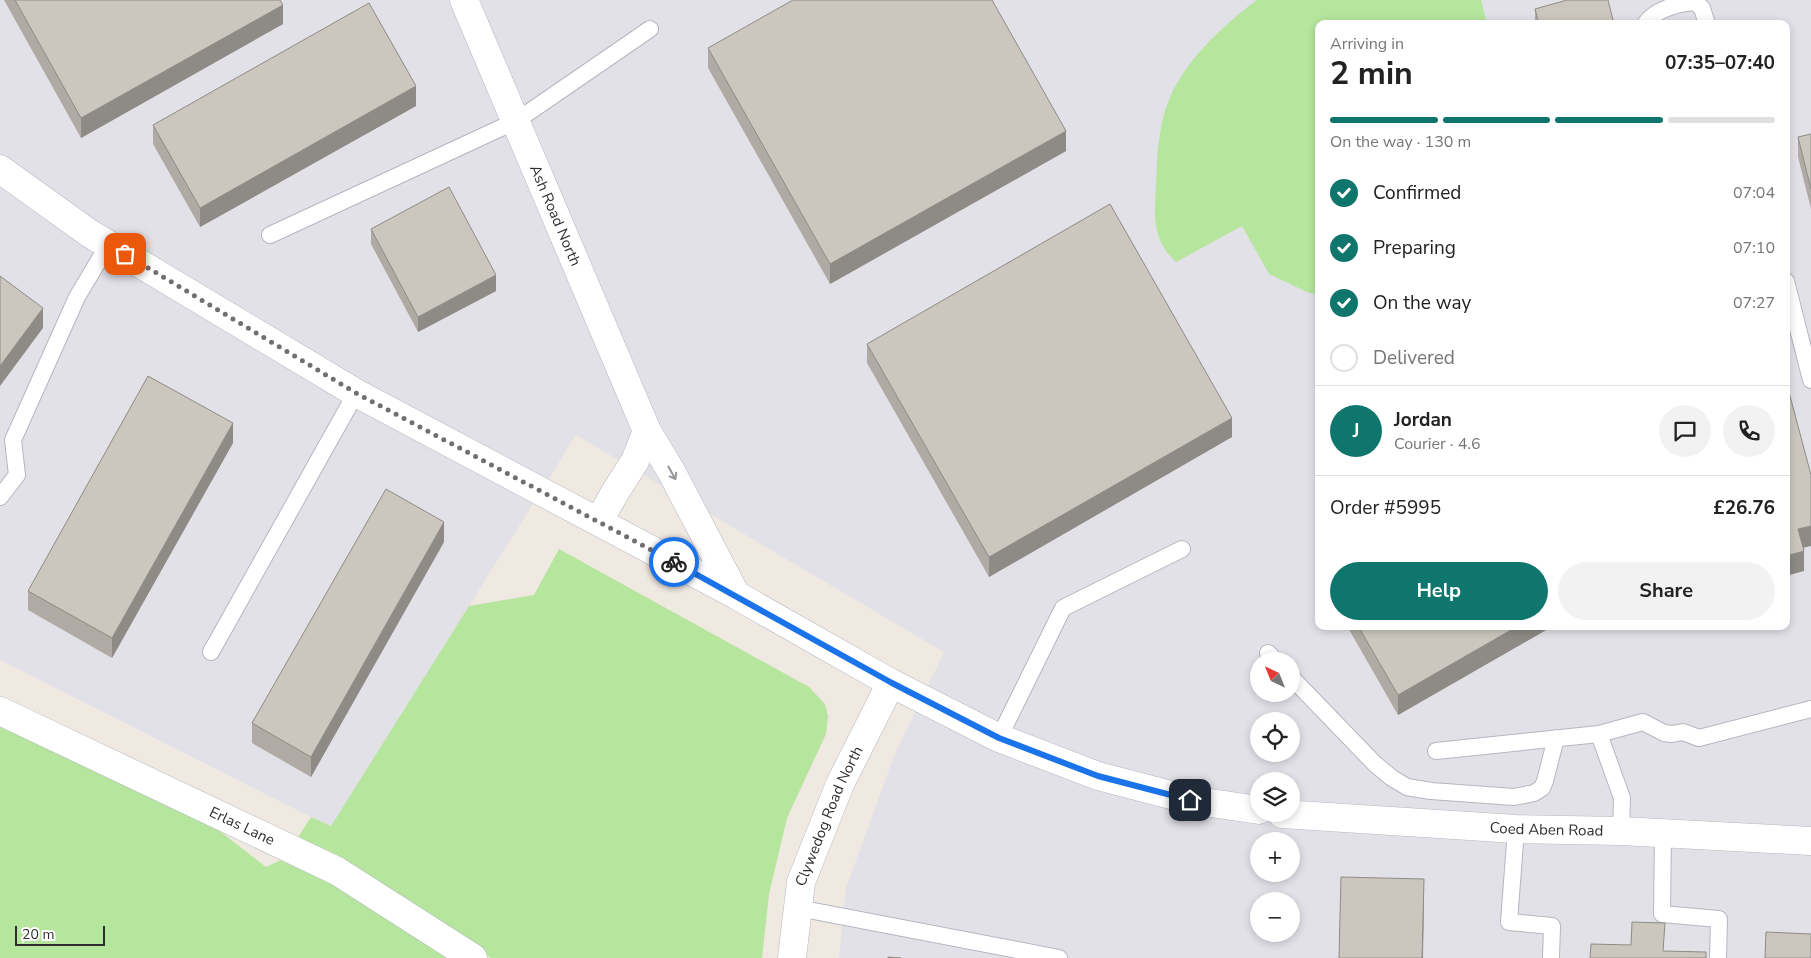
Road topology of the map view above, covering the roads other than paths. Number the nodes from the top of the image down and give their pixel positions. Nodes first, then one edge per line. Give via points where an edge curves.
1 (464, 0) edge
2 (1648, 20) edge
3 (1706, 20) edge
4 (650, 29) dead end
5 (516, 121) junction
6 (0, 169) edge
7 (270, 235) dead end
8 (108, 245) junction
9 (1790, 297) edge
10 (1811, 380) edge
11 (356, 393) junction
12 (647, 431) junction
13 (0, 497) edge
14 (599, 521) junction
15 (1182, 549) dead end
16 (736, 595) junction
17 (210, 652) dead end
18 (892, 683) junction
19 (1300, 686) edge
20 (1811, 709) edge
21 (0, 712) edge
22 (1599, 734) junction
23 (999, 738) junction
24 (1556, 738) junction
25 (1436, 751) dead end
26 (1250, 809) edge
27 (1300, 815) edge
28 (1516, 829) junction
29 (1621, 831) junction
30 (1663, 833) junction
31 (1811, 840) edge
32 (798, 908) junction
33 (473, 958) edge
34 (792, 958) edge
35 (1058, 958) edge
36 (1551, 958) edge
37 (1718, 958) edge

1 - 5 street, Ash Road North
2 - 3 lane via 1652,15 1694,2 1702,8
4 - 5 lane
5 - 7 lane
5 - 12 street, Ash Road North
6 - 8 street
8 - 11 street
8 - 13 lane via 77,298 13,440 17,475
9 - 10 lane
11 - 14 street
11 - 17 lane
12 - 14 street via 635,461
12 -> 16 street, Ash Road North
14 - 16 street
15 - 23 lane via 1063,608
16 - 18 street
18 - 23 street
18 - 32 street, Clywedog Road North via 840,784 801,882
19 - 24 lane via 1375,764 1407,787 1514,797 1534,794 1545,781
20 - 22 lane via 1699,738 1683,732 1664,733 1643,722
21 - 33 street, Erlas Lane via 337,871
22 - 24 lane
22 - 29 lane via 1622,798
23 - 26 street via 1098,776 1190,800
24 - 25 lane
27 - 28 street, Coed Aben Road
28 - 29 street, Coed Aben Road
28 - 36 lane via 1508,922 1552,926
29 - 30 street, Coed Aben Road
30 - 31 street, Coed Aben Road
30 - 37 lane via 1662,914 1719,919
32 - 34 street, Clywedog Road North
32 - 35 lane

